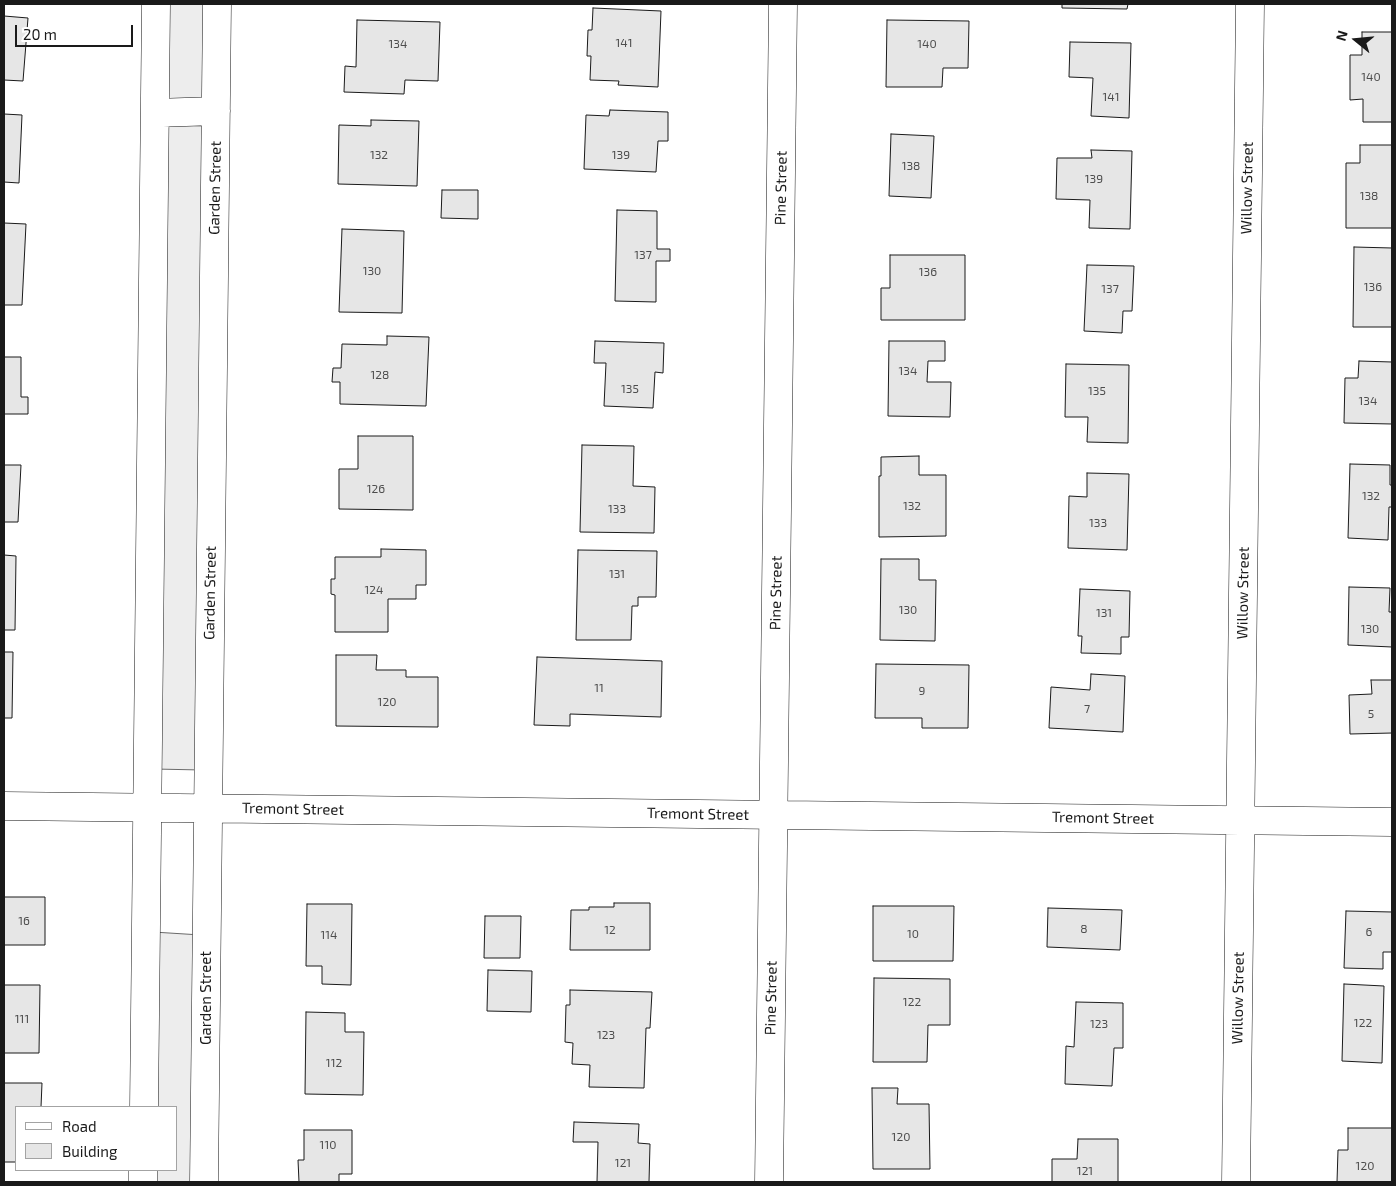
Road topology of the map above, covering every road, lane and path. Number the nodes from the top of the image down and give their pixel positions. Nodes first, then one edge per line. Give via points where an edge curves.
1 (156, 4) edge
2 (217, 4) edge
3 (783, 4) edge
4 (1250, 4) edge
5 (216, 111) junction
6 (154, 113) junction
7 (4, 806) edge
8 (147, 807) junction
9 (207, 808) junction
10 (773, 814) junction
11 (1240, 820) junction
12 (1392, 822) edge
13 (144, 1106) edge
14 (204, 1182) edge
15 (769, 1182) edge
16 (1236, 1182) edge

1 - 6 street
2 - 5 street, Garden Street
3 - 10 street, Pine Street
4 - 11 street, Willow Street
5 - 6 street
5 - 9 street, Garden Street
6 - 8 street
7 - 8 street, Tremont Street
8 - 9 street, Tremont Street
8 - 13 street
9 - 10 street, Tremont Street
9 - 14 street, Garden Street
10 - 11 street, Tremont Street
10 - 15 street, Pine Street
11 - 12 street, Tremont Street
11 - 16 street, Willow Street

